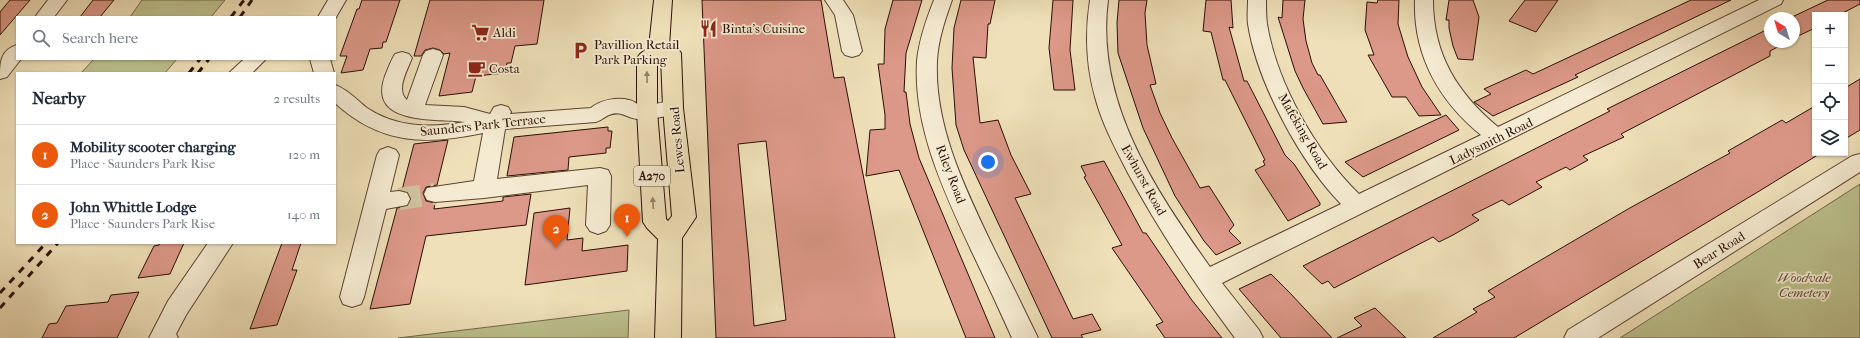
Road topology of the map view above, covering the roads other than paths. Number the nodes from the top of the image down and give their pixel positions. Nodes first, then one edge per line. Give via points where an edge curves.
1 (58, 0) edge
2 (337, 0) edge
3 (663, 0) edge
4 (834, 0) edge
5 (943, 0) edge
6 (1099, 0) edge
7 (1257, 0) edge
8 (1424, 0) edge
9 (1774, 0) edge
10 (45, 16) edge
11 (328, 16) edge
12 (659, 50) junction
13 (852, 51) dead end
14 (16, 52) edge
15 (433, 55) dead end
16 (402, 58) dead end
17 (255, 60) edge
18 (320, 60) edge
19 (0, 72) edge
20 (240, 72) edge
21 (324, 72) edge
22 (336, 93) edge
23 (673, 108) junction
24 (413, 111) junction
25 (642, 111) junction
26 (498, 116) junction
27 (1497, 137) junction
28 (388, 155) dead end
29 (1860, 162) edge
30 (484, 190) junction
31 (435, 194) tunnel mouth
32 (399, 199) tunnel mouth
33 (376, 202) junction
34 (1358, 206) junction
35 (598, 225) dead end
36 (670, 236) junction
37 (220, 244) edge
38 (1206, 280) junction
39 (352, 297) dead end
40 (162, 338) edge
41 (668, 338) edge
42 (1025, 338) edge
43 (1250, 338) edge
44 (1578, 338) edge

1 - 10 street
2 - 11 street
3 - 12 main road
4 - 13 street via 844,15
5 - 42 street, Riley Road via 929,45 928,106 954,186
6 - 38 street, Ewhurst Road via 1096,36 1108,105 1124,145 1146,188
7 - 34 street, Mafeking Road via 1262,44 1284,103 1311,149 1340,190
8 - 27 street via 1425,29 1439,68 1460,103
9 - 27 street, Ladysmith Road
12 - 23 main road, Lewes Road / A270 via 671,53
25 -> 12 main road, Lewes Road / A270 via 647,58
14 - 19 street
15 - 24 street
16 - 24 street via 392,87 392,96 399,105
17 - 20 street
18 - 21 street
22 - 26 street, Saunders Park Terrace via 366,118 399,130 437,133
23 - 25 street, Saunders Park Terrace
23 - 36 main road, Lewes Road / A270 via 684,217
24 - 26 street
25 - 26 street, Saunders Park Terrace via 630,119 603,122 596,116
36 -> 25 main road, Lewes Road / A270 via 655,222
26 - 30 street
27 - 34 street, Ladysmith Road
28 - 33 street
29 - 44 street, Bear Road
30 - 31 street
30 - 35 street via 600,176
32 - 33 street
33 - 39 street
34 - 38 street, Ladysmith Road
36 - 41 main road
37 - 40 street via 177,308
38 - 43 street, Ewhurst Road

